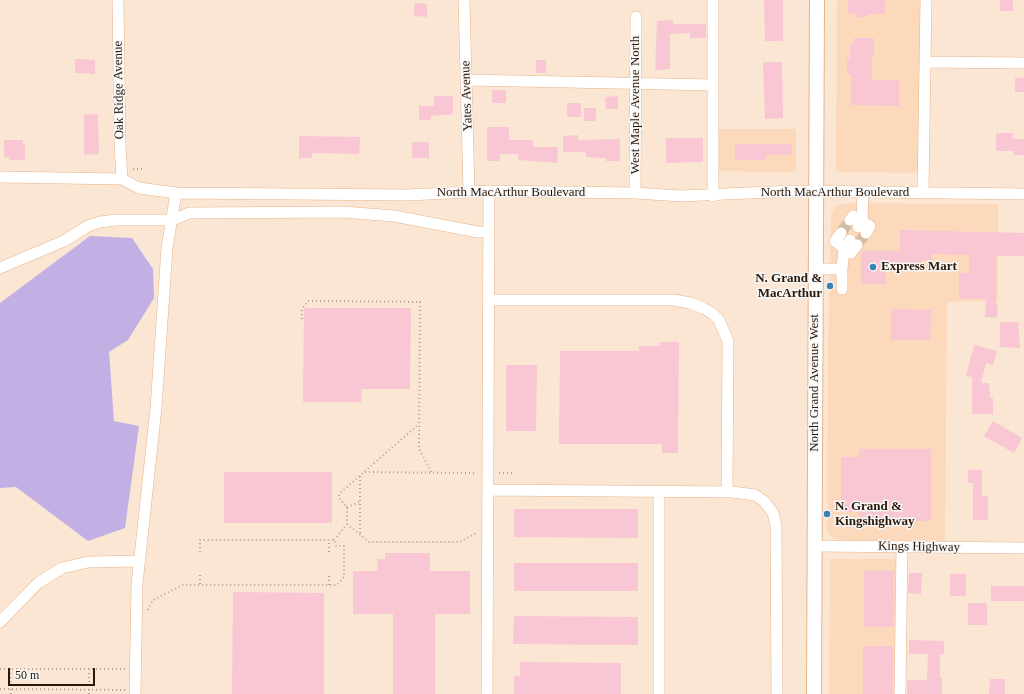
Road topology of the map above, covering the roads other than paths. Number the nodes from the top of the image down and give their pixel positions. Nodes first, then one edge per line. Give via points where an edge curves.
1 (118, 0) edge
2 (464, 0) edge
3 (713, 0) edge
4 (817, 0) edge
5 (926, 0) edge
6 (636, 17) dead end
7 (926, 62) junction
8 (1024, 62) edge
9 (468, 80) junction
10 (635, 84) junction
11 (713, 86) junction
12 (0, 177) edge
13 (122, 179) junction
14 (489, 191) junction
15 (469, 192) junction
16 (817, 192) junction
17 (176, 193) junction
18 (635, 193) junction
19 (863, 193) junction
20 (923, 193) junction
21 (1024, 194) edge
22 (713, 196) junction
23 (173, 220) junction
24 (859, 225) tunnel mouth
25 (489, 232) junction
26 (848, 242) tunnel mouth
27 (0, 268) edge
28 (816, 269) junction
29 (842, 269) junction
30 (842, 289) dead end
31 (489, 300) junction
32 (489, 490) junction
33 (660, 492) junction
34 (727, 492) junction
35 (814, 546) junction
36 (902, 546) junction
37 (1024, 548) edge
38 (140, 561) junction
39 (13, 607) junction
40 (0, 608) edge
41 (0, 622) edge
42 (131, 692) edge
43 (487, 694) edge
44 (659, 694) edge
45 (777, 694) edge
46 (814, 694) edge
47 (900, 694) edge

1 - 13 street, Oak Ridge Avenue
2 - 9 street, Yates Avenue
3 - 11 street
4 - 16 main road, North Grand Avenue West
5 - 7 street
6 - 10 street, West Maple Avenue North
7 - 8 street
7 - 20 street
9 - 10 street
9 - 15 street, Yates Avenue
10 - 11 street
10 - 18 street, West Maple Avenue North
11 - 22 street
12 - 13 street, North MacArthur Boulevard
13 - 17 street, North MacArthur Boulevard via 139,188
14 - 15 street, North MacArthur Boulevard
14 - 18 street, North MacArthur Boulevard
14 - 25 street
15 - 17 street, North MacArthur Boulevard via 408,195
16 - 19 street, North MacArthur Boulevard
16 - 22 street, North MacArthur Boulevard
16 - 28 main road, North Grand Avenue West
17 - 23 street
18 - 22 street, North MacArthur Boulevard
19 - 20 street, North MacArthur Boulevard
19 - 24 street
20 - 21 street, North MacArthur Boulevard
23 - 25 street via 189,213 331,211 394,216
23 - 27 street via 100,222 88,226 64,241
23 - 38 street via 167,248 156,408
25 - 31 street
26 - 29 street
28 - 29 street
28 - 35 main road, North Grand Avenue West
29 - 30 street
31 - 32 street
31 - 34 street via 674,300 690,303 712,313 719,320 728,341
32 - 33 street
32 - 43 street
33 - 34 street
33 - 44 street
34 - 45 street via 755,495 764,501 773,513 776,525
35 - 36 street, Kings Highway
35 - 46 main road, North Grand Avenue West
36 - 37 street, Kings Highway
36 - 47 street
38 - 39 street via 88,562 62,568 38,583
38 - 42 street
39 - 40 street
39 - 41 street

